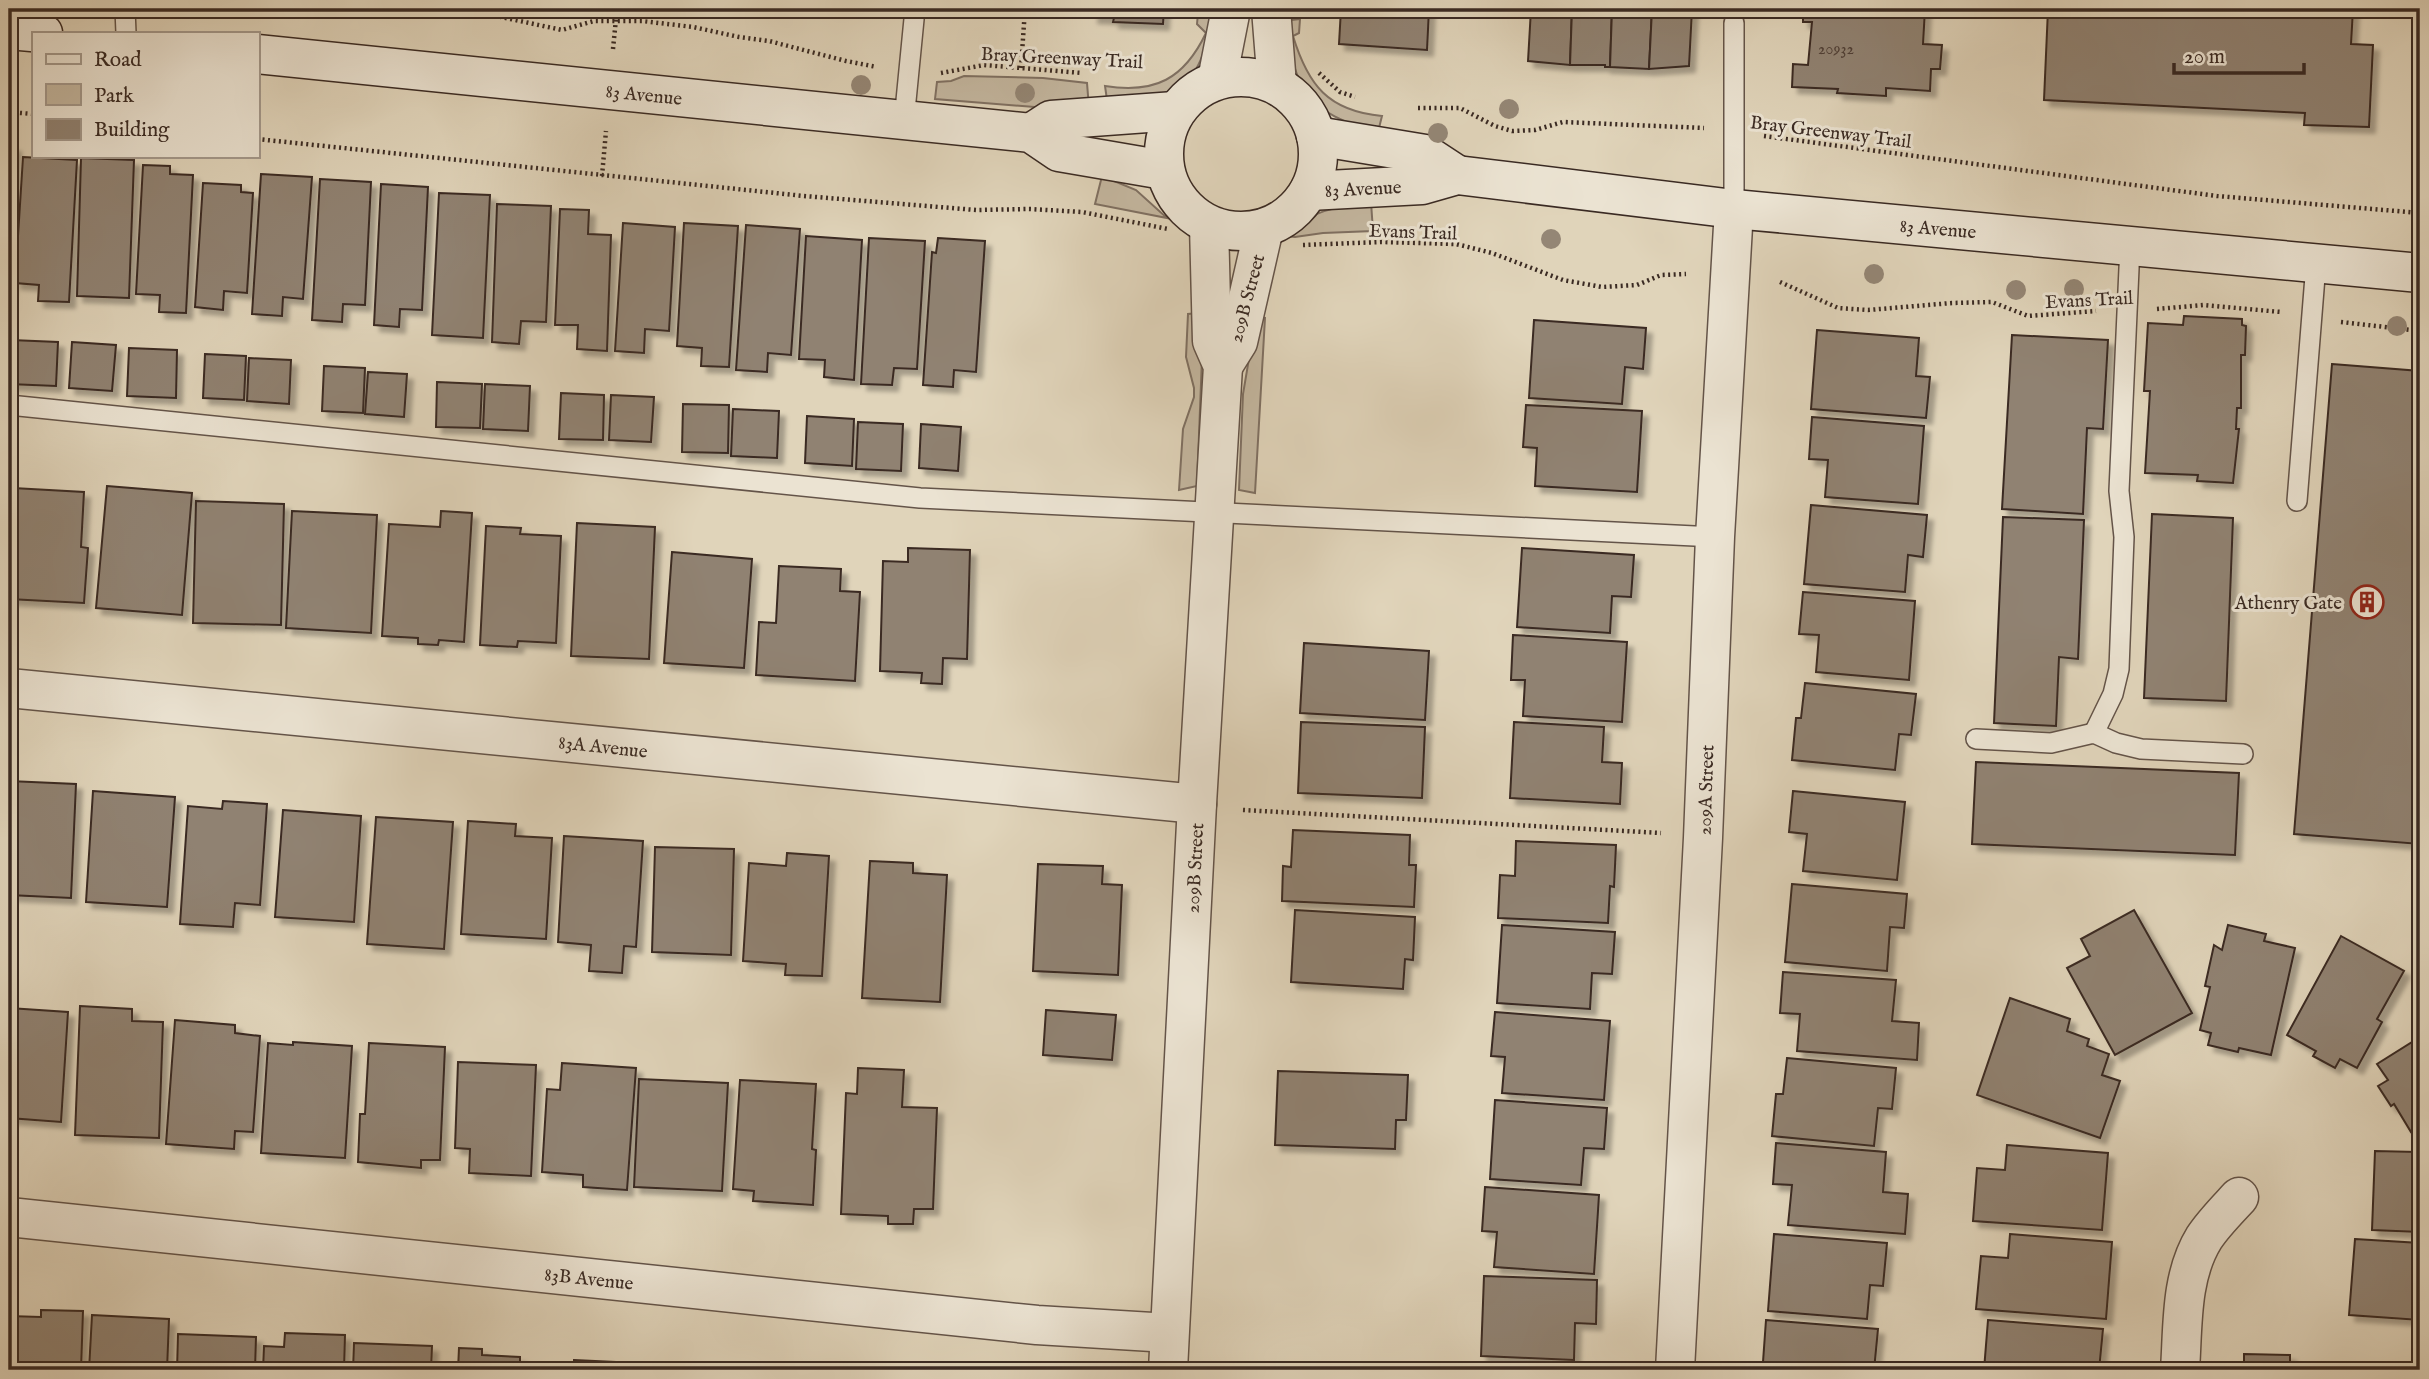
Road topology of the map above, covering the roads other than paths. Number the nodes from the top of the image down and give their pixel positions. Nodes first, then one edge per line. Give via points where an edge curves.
1 (125, 9) edge
2 (915, 9) edge
3 (1231, 9) edge
4 (1271, 9) edge
5 (1734, 23) dead end
6 (9, 30) edge
7 (32, 32) edge
8 (126, 32) edge
9 (259, 54) edge
10 (1217, 80) junction
11 (1277, 85) junction
12 (1175, 111) junction
13 (904, 121) junction
14 (1031, 133) junction
15 (1316, 136) junction
16 (1164, 170) junction
17 (1457, 175) junction
18 (1309, 191) junction
19 (1734, 209) junction
20 (1209, 225) junction
21 (1279, 238) junction
22 (2130, 246) junction
23 (2316, 264) junction
24 (2420, 273) edge
25 (1223, 366) junction
26 (9, 405) edge
27 (2297, 501) dead end
28 (1215, 512) junction
29 (1715, 537) junction
30 (9, 688) edge
31 (2094, 733) junction
32 (1976, 739) dead end
33 (2243, 754) dead end
34 (1197, 804) junction
35 (2239, 1197) dead end
36 (9, 1217) edge
37 (1168, 1352) edge
38 (1675, 1370) edge
39 (2180, 1370) edge

1 - 8 lane
2 - 13 lane
3 - 10 street
4 - 11 street
5 - 19 lane
6 - 7 street
9 - 13 street, 83 Avenue
10 - 11 street via 1237,77
10 - 12 street
11 - 15 street via 1308,115
12 - 14 street, 83 Avenue via 1051,120
12 - 16 street via 1166,130
13 - 14 street, 83 Avenue
14 - 16 street, 83 Avenue via 1059,152
15 - 17 street, 83 Avenue via 1425,154
15 - 18 street via 1317,164
16 - 20 street via 1188,211
17 - 18 street, 83 Avenue via 1422,185
17 - 19 street, 83 Avenue
18 - 21 street via 1282,220
19 - 22 street, 83 Avenue
19 - 29 street, 209A Street
20 - 21 street
20 - 25 street, 209B Street via 1212,341
21 - 25 street, 209B Street via 1238,342
22 - 23 street, 83 Avenue
22 - 31 lane via 2119,491 2124,537 2119,669 2113,694
23 - 24 street, 83 Avenue
23 - 27 lane
25 - 28 street, 209B Street
26 - 28 lane via 920,498
28 - 29 lane
28 - 34 street, 209B Street
29 - 38 street, 209A Street
30 - 34 street, 83A Avenue
31 - 32 lane via 2051,743
31 - 33 lane via 2141,749
34 - 37 street, 209B Street
35 - 39 street via 2204,1238 2192,1265 2185,1295
36 - 37 street, 83B Avenue via 1037,1325

